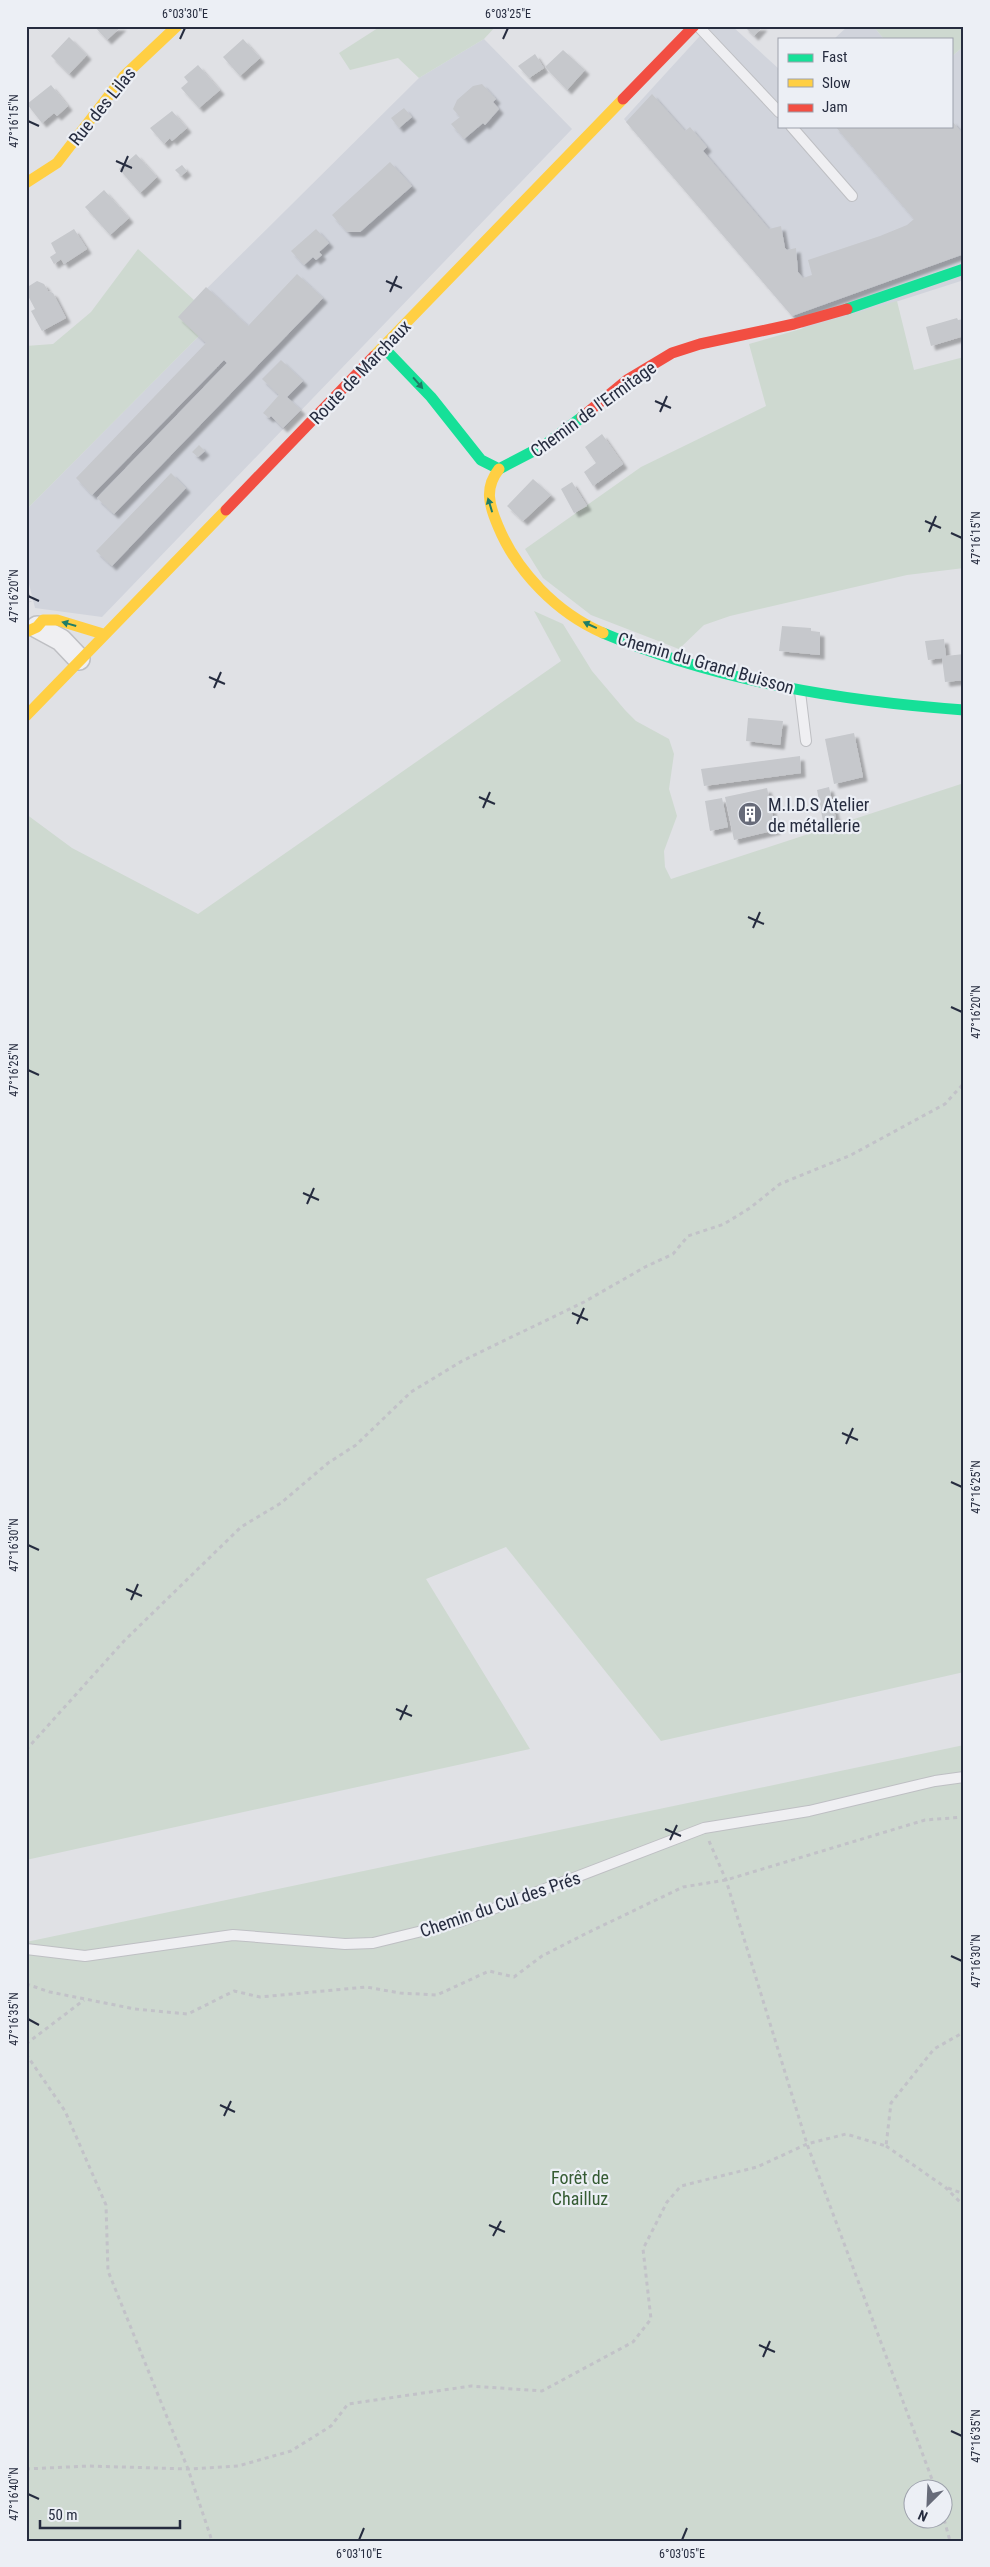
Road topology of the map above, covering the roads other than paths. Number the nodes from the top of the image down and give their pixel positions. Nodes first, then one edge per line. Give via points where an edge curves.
1 (177, 26) edge
2 (694, 26) edge
3 (698, 26) edge
4 (778, 111) edge
5 (793, 128) edge
6 (26, 182) edge
7 (852, 196) dead end
8 (964, 269) edge
9 (384, 348) junction
10 (498, 469) junction
11 (32, 629) edge
12 (103, 634) junction
13 (79, 659) junction
14 (800, 690) junction
15 (964, 710) edge
16 (26, 716) edge
17 (806, 741) dead end
18 (964, 1777) edge
19 (26, 1950) edge

1 - 6 street, Rue des Lilas via 124,76 57,163
2 - 9 street, Route de Marchaux
3 - 4 lane
5 - 7 lane
8 - 10 street, Chemin de l'Ermitage via 795,324 672,353 633,376 543,447 519,462
9 -> 10 street via 418,382 481,460
9 - 12 street, Route de Marchaux
14 -> 10 street, Chemin du Grand Buisson via 668,656 584,623 541,590 502,538 487,493
12 -> 11 street via 57,620 43,620
11 - 13 street via 61,640
12 - 13 street, Route de Marchaux
13 - 16 street, Route de Marchaux
14 - 15 street, Chemin du Grand Buisson via 884,704
14 - 17 lane
18 - 19 lane, Chemin du Cul des Prés via 809,1811 704,1828 459,1922 373,1943 345,1944 233,1934 85,1956

